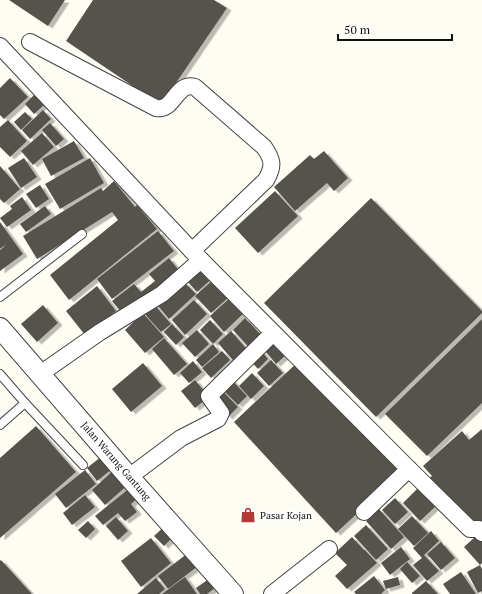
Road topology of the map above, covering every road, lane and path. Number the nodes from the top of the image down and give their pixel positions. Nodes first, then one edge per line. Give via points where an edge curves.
1 (30, 42) dead end
2 (0, 46) edge
3 (82, 234) dead end
4 (197, 255) junction
5 (0, 297) edge
6 (0, 328) edge
7 (273, 332) junction
8 (0, 374) edge
9 (40, 374) junction
10 (25, 403) junction
11 (0, 425) edge
12 (83, 465) dead end
13 (410, 469) junction
14 (129, 477) junction
15 (364, 512) dead end
16 (482, 533) edge
17 (329, 549) dead end
18 (233, 594) edge
19 (272, 594) edge

1 - 4 street via 156,108 168,106 185,87 195,87 264,147 272,163 266,180
2 - 4 street
3 - 5 lane
4 - 7 street
4 - 9 street via 162,294 100,332
6 - 9 street, Jalan Warung Gantung
7 - 13 street
7 - 14 street via 209,396 221,413 218,418 181,438
8 - 10 lane
9 - 14 street, Jalan Warung Gantung
10 - 11 lane
10 - 12 lane
13 - 15 street
13 - 16 street via 470,528 479,529
14 - 18 street, Jalan Warung Gantung
17 - 19 street

